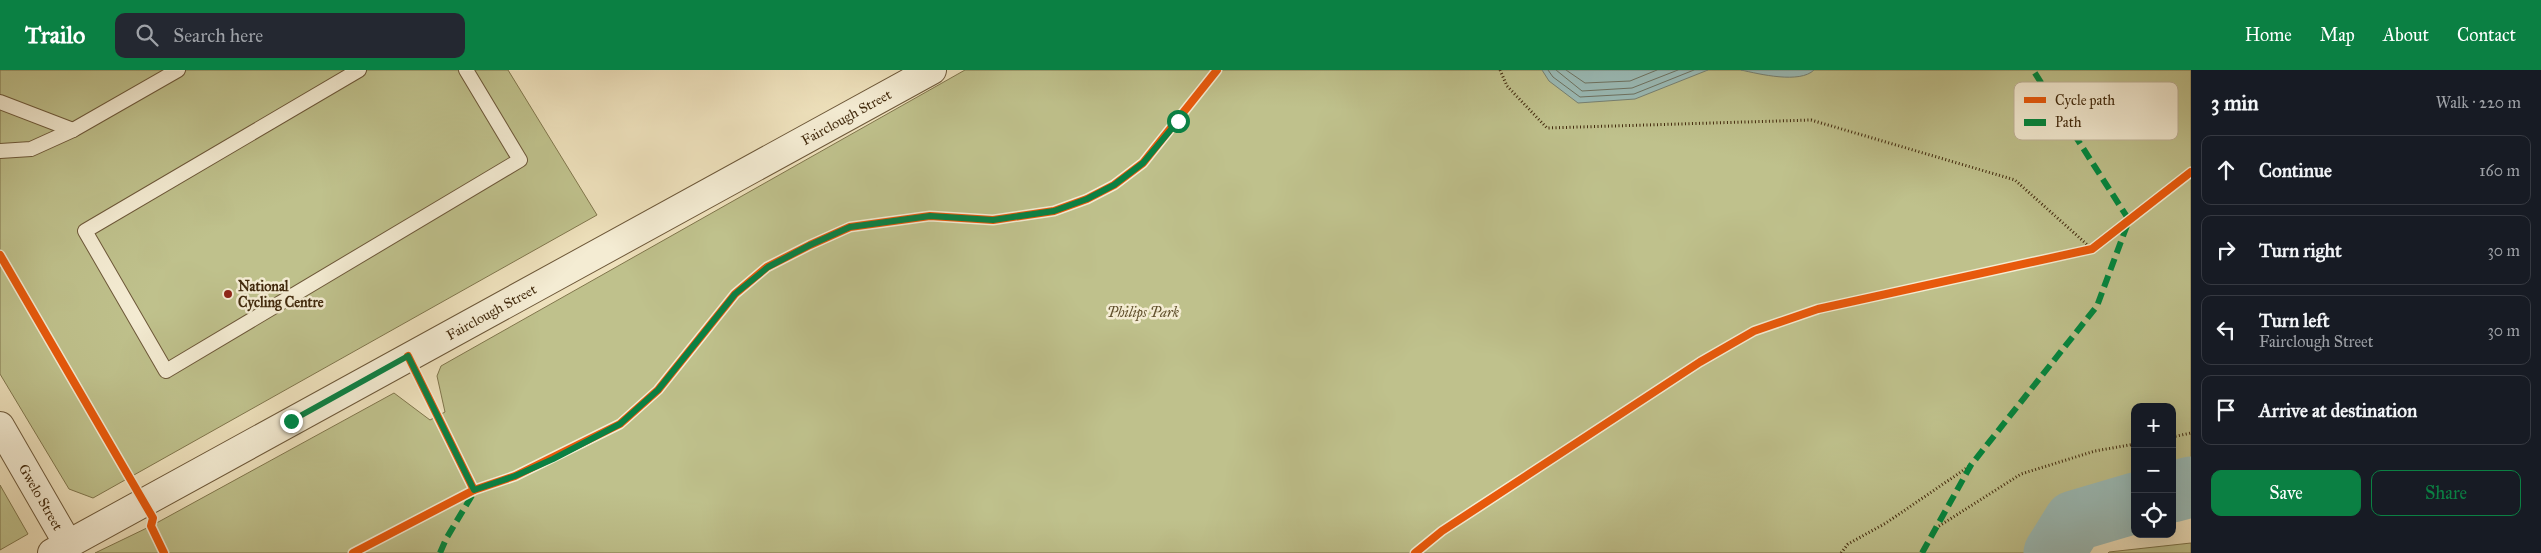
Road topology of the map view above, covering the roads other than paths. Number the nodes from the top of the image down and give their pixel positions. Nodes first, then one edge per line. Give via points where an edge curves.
1 (178, 70) edge
2 (359, 70) edge
3 (466, 70) edge
4 (932, 70) edge
5 (0, 102) edge
6 (73, 130) junction
7 (0, 150) edge
8 (0, 426) edge
9 (60, 548) edge

1 - 6 lane
2 - 3 lane via 85,231 166,371 520,160
4 - 9 street, Fairclough Street
5 - 6 lane
6 - 7 lane via 31,149
8 - 9 street, Gwelo Street

